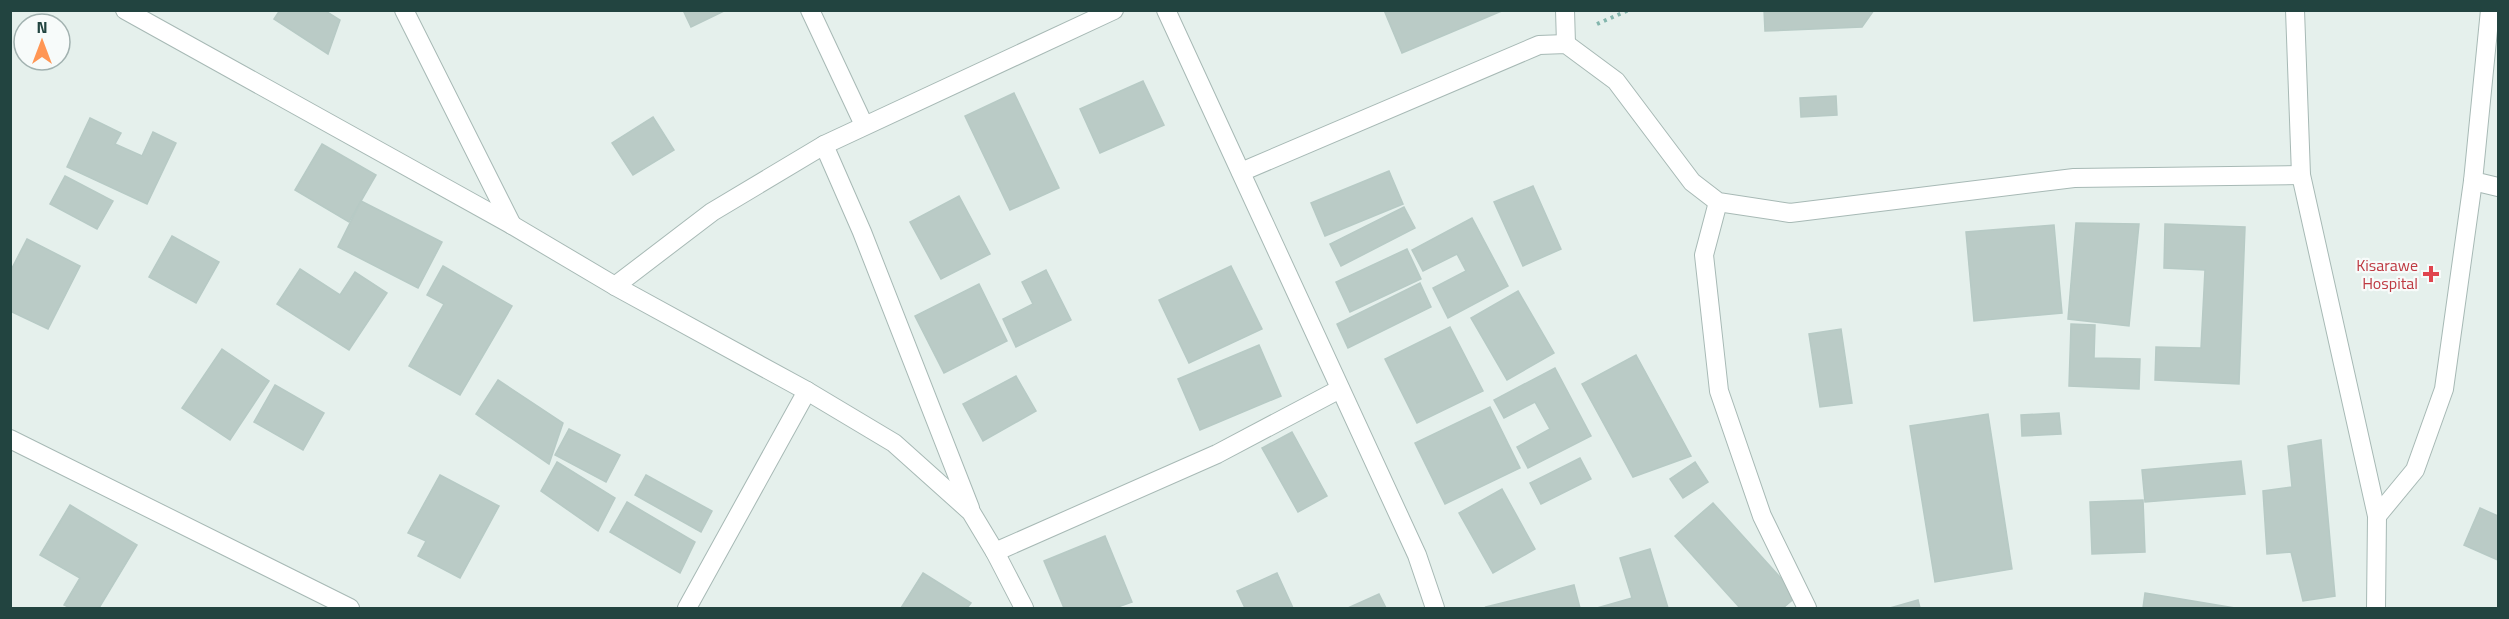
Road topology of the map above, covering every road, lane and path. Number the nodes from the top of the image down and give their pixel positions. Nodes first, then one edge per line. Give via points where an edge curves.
1 (126, 10) edge
2 (404, 10) edge
3 (810, 10) edge
4 (1114, 10) edge
5 (1166, 10) edge
6 (1565, 10) edge
7 (2295, 10) edge
8 (2490, 10) edge
9 (1566, 44) junction
10 (864, 124) junction
11 (824, 145) junction
12 (1241, 172) junction
13 (2301, 175) junction
14 (2473, 181) junction
15 (2499, 186) edge
16 (1718, 202) junction
17 (512, 225) junction
18 (615, 286) junction
19 (1340, 388) junction
20 (807, 391) junction
21 (10, 439) edge
22 (971, 512) junction
23 (2377, 516) junction
24 (995, 552) junction
25 (350, 609) edge
26 (687, 609) edge
27 (1024, 609) edge
28 (1436, 609) edge
29 (1807, 609) edge
30 (2376, 609) edge

1 - 17 street
2 - 17 street
3 - 10 street
4 - 10 street
5 - 12 street
6 - 9 street
7 - 13 street
8 - 14 street
9 - 12 street via 1539,45
9 - 16 street via 1616,81 1692,182
10 - 11 street
11 - 18 street via 712,212
11 - 22 street
12 - 19 street
13 - 16 street via 2074,178 1791,213
13 - 23 street
14 - 15 street
14 - 23 street via 2444,389 2415,470
16 - 29 street via 1704,255 1719,391 1762,516
17 - 18 street
18 - 20 street
19 - 24 street via 1217,454
19 - 28 street via 1417,555
20 - 22 street via 894,443
20 - 26 street
21 - 25 street
22 - 24 street
23 - 30 street
24 - 27 street

